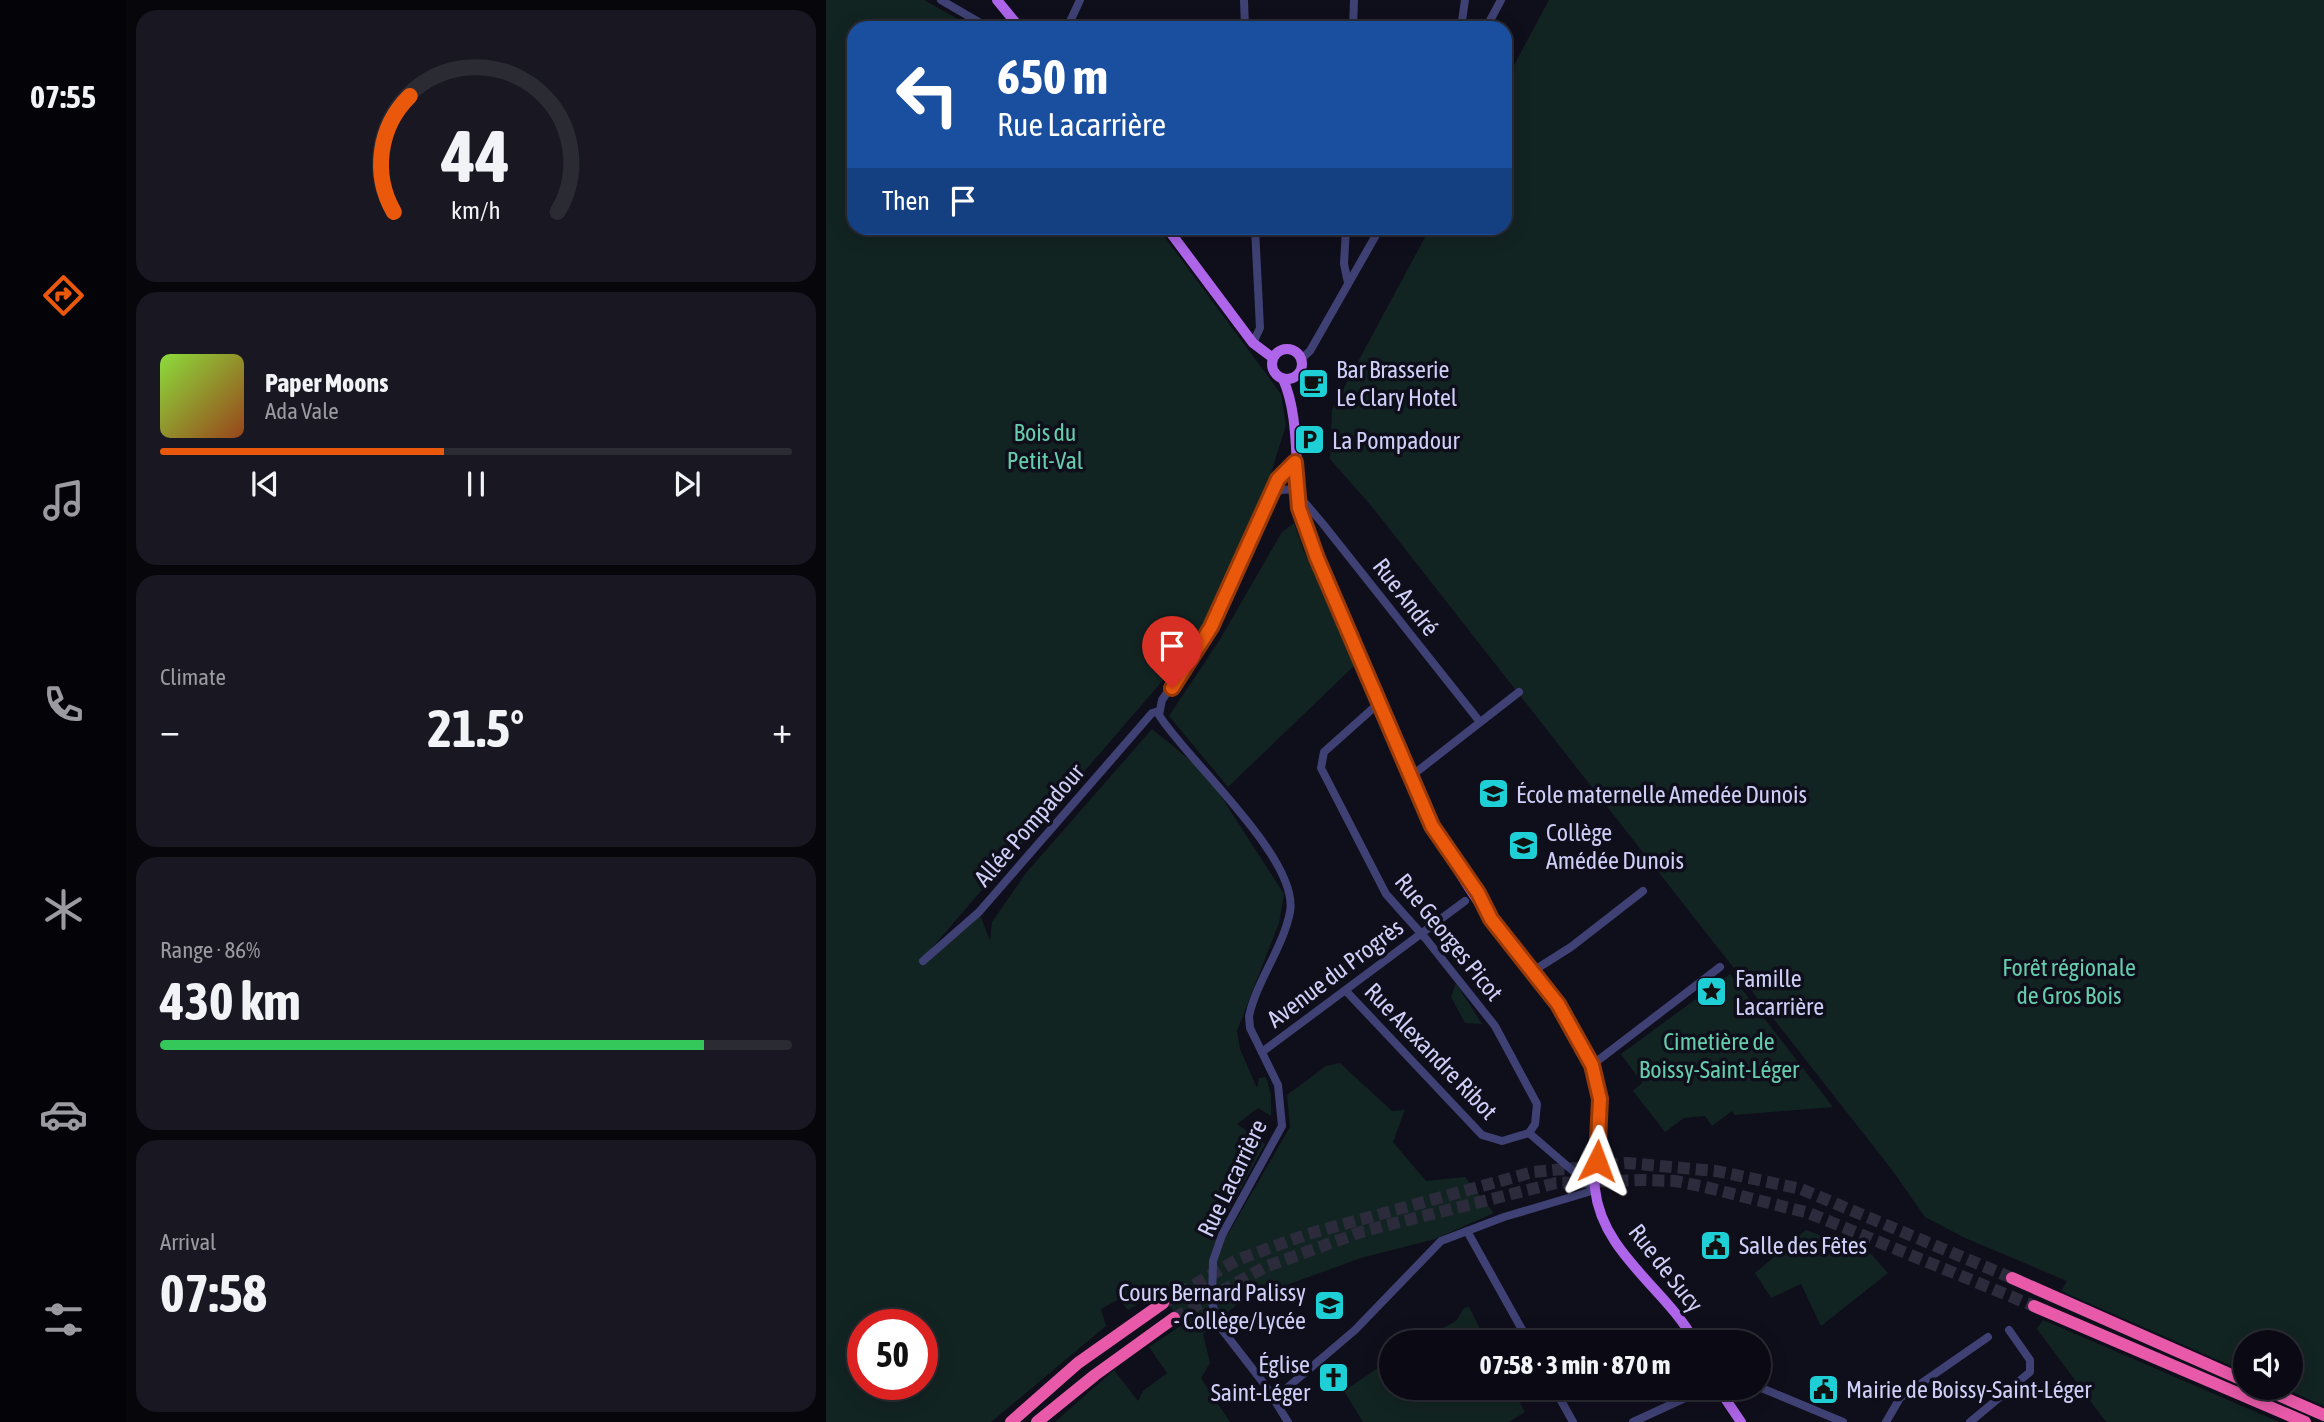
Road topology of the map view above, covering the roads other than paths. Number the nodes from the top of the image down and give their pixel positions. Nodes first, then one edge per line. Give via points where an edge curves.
1 (941, 0) edge
2 (997, 0) edge
3 (1080, 0) edge
4 (1244, 0) edge
5 (1354, 0) edge
6 (1465, 0) edge
7 (1501, 0) edge
8 (1005, 11) junction
9 (977, 21) edge
10 (1007, 21) edge
11 (1014, 21) edge
12 (1070, 21) edge
13 (1245, 21) edge
14 (1353, 21) edge
15 (1462, 21) edge
16 (1490, 21) edge
17 (1172, 235) edge
18 (1255, 235) edge
19 (1346, 235) edge
20 (1376, 235) edge
21 (1348, 283) junction
22 (1253, 343) junction
23 (1273, 358) junction
24 (1301, 359) junction
25 (1288, 379) junction
26 (1295, 462) junction
27 (1296, 489) junction
28 (1271, 496) junction
29 (1298, 502) junction
30 (1519, 692) dead end
31 (1379, 702) junction
32 (1159, 711) junction
33 (1480, 722) junction
34 (1410, 777) junction
35 (1643, 891) dead end
36 (1465, 901) dead end
37 (1421, 933) junction
38 (923, 961) dead end
39 (1720, 967) dead end
40 (1533, 971) junction
41 (1346, 990) junction
42 (1262, 1052) junction
43 (1592, 1065) junction
44 (1529, 1133) junction
45 (1595, 1189) junction
46 (1467, 1231) junction
47 (2011, 1278) tunnel mouth
48 (1163, 1303) tunnel mouth
49 (2034, 1306) tunnel mouth
50 (1174, 1318) tunnel mouth
51 (1522, 1330) edge
52 (1688, 1330) edge
53 (2009, 1330) dead end
54 (1988, 1336) dead end
55 (2233, 1376) edge
56 (1771, 1392) edge
57 (1274, 1399) junction
58 (1561, 1400) edge
59 (1681, 1400) edge
60 (1726, 1400) edge
61 (2290, 1400) edge
62 (2324, 1415) edge
63 (1012, 1422) edge
64 (1037, 1422) edge
65 (1288, 1422) edge
66 (1573, 1422) edge
67 (1633, 1422) edge
68 (1741, 1422) edge
69 (1843, 1422) edge
70 (1886, 1422) edge
71 (1970, 1422) edge
72 (2305, 1422) edge

1 - 9 street
2 - 8 main road
3 - 12 street
4 - 13 street
5 - 14 street
6 - 15 street
7 - 16 street
8 - 10 main road
8 - 11 main road
17 - 22 main road
18 - 22 street via 1260,328
19 - 21 street
20 - 21 street
21 - 24 street
22 - 23 main road
23 - 24 main road via 1285,349
23 - 25 main road via 1274,372
24 - 25 main road via 1301,368
25 - 26 main road, Rue de Sucy
26 - 27 main road, Rue de Sucy
26 - 28 street via 1278,479
27 - 28 street
27 - 29 main road, Rue de Sucy
28 - 32 street via 1211,627
29 - 31 main road, Rue de Sucy
29 - 33 street, Rue André via 1306,504 1323,524
30 - 33 street
31 - 34 main road, Rue de Sucy
31 - 37 street, Rue Georges Picot via 1324,752 1321,768 1369,867
32 - 38 street, Allée Pompadour via 1147,719 979,912
32 - 42 street, Rue Lacarrière via 1239,807 1287,882 1291,896 1288,921 1249,1016
33 - 34 street
34 - 40 main road, Rue de Sucy via 1453,861
35 - 40 street
36 - 37 street, Avenue du Progrès
37 - 41 street, Avenue du Progrès
37 - 44 street, Rue Georges Picot via 1495,1026 1531,1090 1537,1113
39 - 43 street
40 - 43 main road, Rue de Sucy via 1558,1004
41 - 42 street, Avenue du Progrès
41 - 44 street, Rue Alexandre Ribot via 1482,1135 1502,1141
42 - 57 street, Rue Lacarrière via 1280,1094 1282,1126 1222,1235 1213,1261 1212,1302 1217,1323
43 - 45 main road, Rue de Sucy via 1600,1099
44 - 45 street
45 - 46 street
45 - 52 main road, Rue de Sucy via 1621,1251
46 - 51 street
46 - 57 street via 1441,1241 1355,1330
47 - 55 highway
48 - 63 highway via 1078,1363
49 - 72 highway
50 - 64 highway
53 - 71 street via 2030,1360 2030,1372
54 - 70 street via 1900,1398
56 - 69 street
57 - 65 street, Rue Lacarrière
58 - 66 street
59 - 67 street
60 - 68 main road
61 - 62 highway

